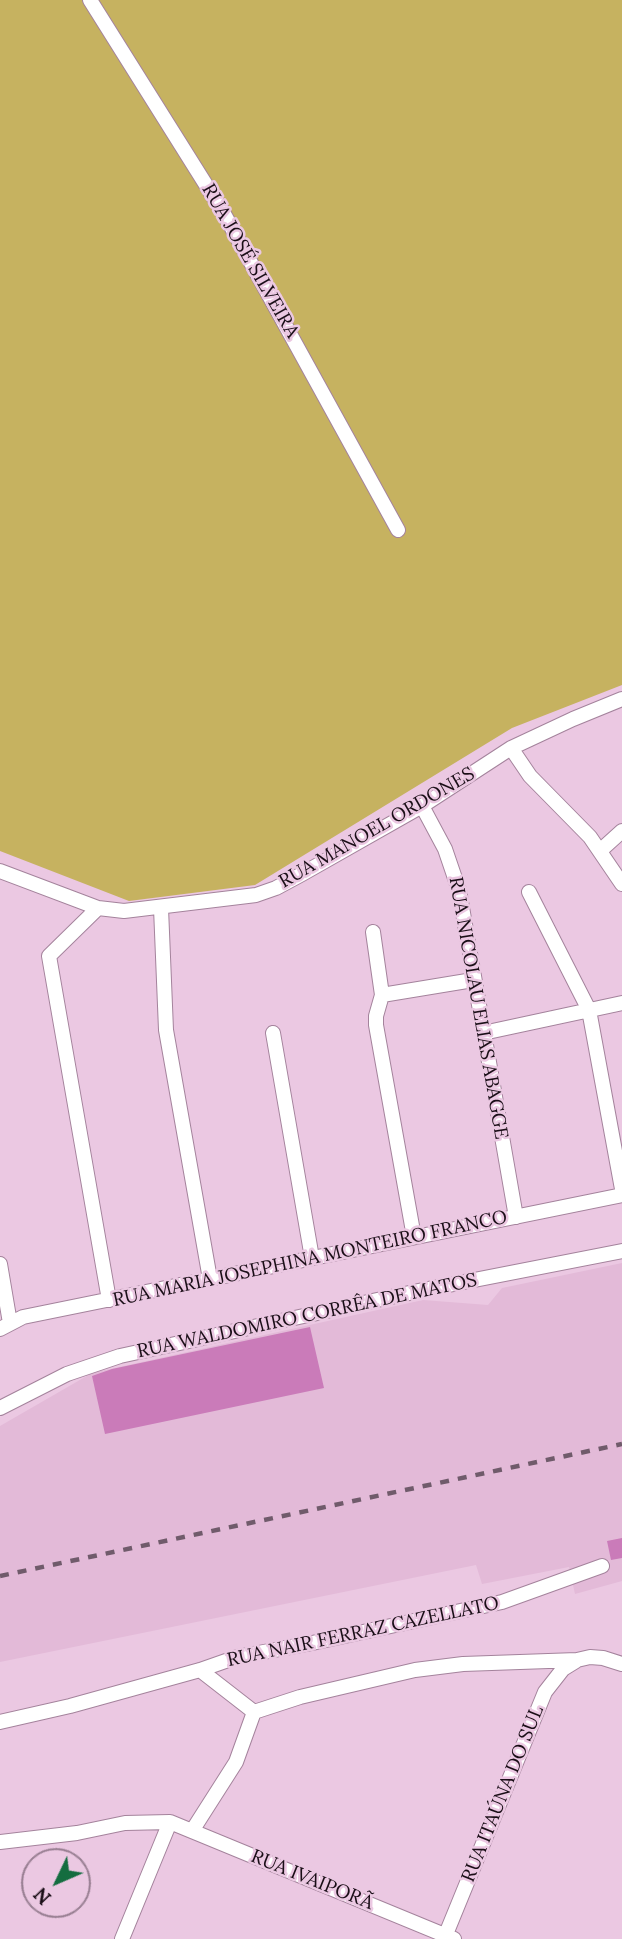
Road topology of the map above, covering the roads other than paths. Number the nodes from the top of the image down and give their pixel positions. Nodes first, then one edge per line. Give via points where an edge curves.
1 (90, 0) edge
2 (398, 530) dead end
3 (622, 699) edge
4 (511, 748) junction
5 (422, 806) junction
6 (622, 831) edge
7 (601, 850) junction
8 (0, 871) edge
9 (622, 884) edge
10 (529, 892) dead end
11 (97, 908) junction
12 (161, 908) junction
13 (373, 932) dead end
14 (474, 980) junction
15 (382, 995) junction
16 (622, 1003) edge
17 (589, 1010) junction
18 (273, 1033) dead end
19 (483, 1033) junction
20 (622, 1189) edge
21 (622, 1195) edge
22 (516, 1217) junction
23 (414, 1237) junction
24 (622, 1251) edge
25 (312, 1258) junction
26 (0, 1264) edge
27 (210, 1279) junction
28 (109, 1300) junction
29 (5, 1326) edge
30 (0, 1408) edge
31 (602, 1566) dead end
32 (577, 1660) junction
33 (622, 1664) edge
34 (200, 1670) junction
35 (254, 1712) junction
36 (0, 1722) edge
37 (170, 1822) junction
38 (192, 1831) junction
39 (0, 1842) edge
40 (448, 1938) edge
41 (122, 1939) edge

1 - 2 street, RUA JOSÉ SILVEIRA via 223,212
3 - 4 street, RUA MANOEL ORDONES
4 - 5 street, RUA MANOEL ORDONES
4 - 7 street via 530,776
5 - 12 street, RUA MANOEL ORDONES via 276,888 235,899
5 - 14 street, RUA NICOLAU ELIAS ABAGGE via 454,872
6 - 7 street
7 - 9 street
8 - 11 street, RUA MANOEL ORDONES
10 - 17 street
11 - 12 street, RUA MANOEL ORDONES
11 - 28 street via 49,956
12 - 27 street via 166,1030
13 - 15 street
14 - 15 street
14 - 19 street, RUA NICOLAU ELIAS ABAGGE
15 - 23 street via 376,1026
16 - 17 street
17 - 19 street
17 - 20 street
18 - 25 street
19 - 22 street, RUA NICOLAU ELIAS ABAGGE
21 - 22 street, RUA MARIA JOSEPHINA MONTEIRO FRANCO
22 - 23 street, RUA MARIA JOSEPHINA MONTEIRO FRANCO
23 - 25 street, RUA MARIA JOSEPHINA MONTEIRO FRANCO
24 - 30 street, RUA WALDOMIRO CORRÊA DE MATOS via 120,1356 67,1374
25 - 27 street, RUA MARIA JOSEPHINA MONTEIRO FRANCO
26 - 29 street
27 - 28 street, RUA MARIA JOSEPHINA MONTEIRO FRANCO
28 - 29 street, RUA MARIA JOSEPHINA MONTEIRO FRANCO via 23,1317
31 - 34 street, RUA NAIR FERRAZ CAZELLATO via 502,1602 237,1657
32 - 33 street via 603,1658
32 - 35 street via 415,1670
32 - 40 street, RUA ITAÚNA DO SUL via 563,1669 545,1692
34 - 35 street
34 - 36 street, RUA NAIR FERRAZ CAZELLATO
35 - 38 street via 236,1762
37 - 38 street, RUA IVAIPORÃ
37 - 39 street via 125,1823
37 - 41 street
38 - 40 street, RUA IVAIPORÃ

